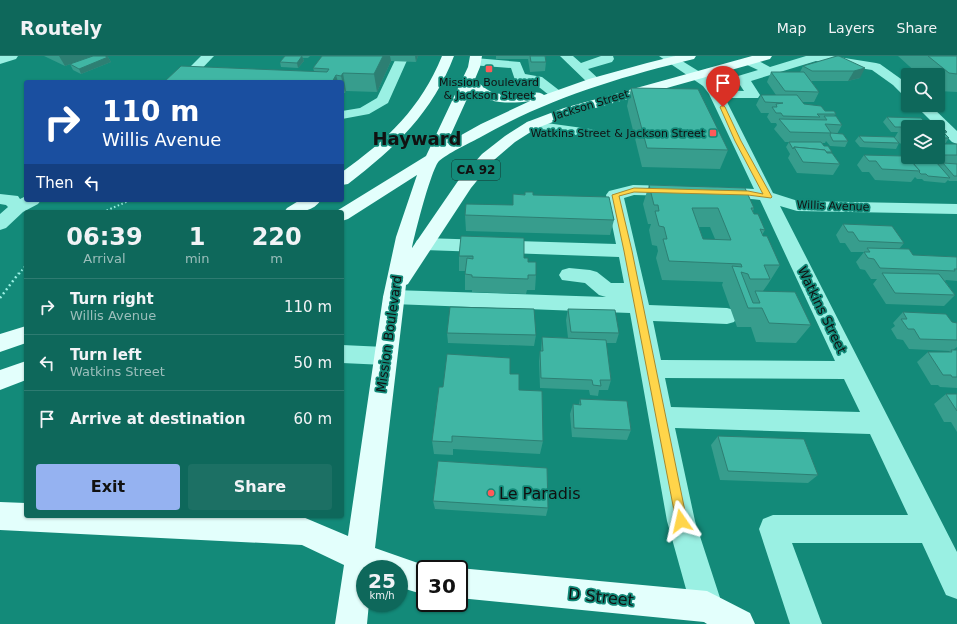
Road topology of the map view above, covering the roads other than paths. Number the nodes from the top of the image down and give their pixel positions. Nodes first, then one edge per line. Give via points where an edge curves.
1 (12, 56) edge
2 (208, 56) edge
3 (403, 56) edge
4 (448, 56) edge
5 (566, 56) edge
6 (607, 56) edge
7 (690, 56) edge
8 (766, 56) edge
9 (815, 56) edge
10 (668, 58) edge
11 (476, 59) edge
12 (0, 60) edge
13 (749, 61) junction
14 (878, 62) edge
15 (580, 68) junction
16 (769, 71) junction
17 (697, 75) junction
18 (468, 79) junction
19 (184, 80) edge
20 (594, 81) junction
21 (901, 85) edge
22 (557, 94) junction
23 (716, 94) junction
24 (929, 112) edge
25 (344, 115) edge
26 (532, 125) junction
27 (590, 133) dead end
28 (957, 139) edge
29 (431, 161) junction
30 (344, 178) edge
31 (768, 197) junction
32 (0, 199) edge
33 (309, 202) edge
34 (24, 204) edge
35 (957, 209) edge
36 (295, 210) edge
37 (344, 214) edge
38 (0, 224) edge
39 (424, 244) junction
40 (628, 251) junction
41 (569, 275) dead end
42 (394, 292) junction
43 (638, 304) junction
44 (727, 316) dead end
45 (24, 335) edge
46 (0, 343) edge
47 (344, 354) edge
48 (385, 356) junction
49 (651, 369) junction
50 (851, 370) junction
51 (24, 371) edge
52 (0, 380) edge
53 (661, 417) junction
54 (878, 423) junction
55 (0, 516) edge
56 (24, 517) edge
57 (91, 518) edge
58 (930, 529) junction
59 (360, 557) junction
60 (368, 560) edge
61 (468, 584) edge
62 (957, 584) edge
63 (707, 607) junction
64 (350, 624) edge
65 (739, 624) edge
66 (806, 624) edge

1 - 12 street
2 - 19 street
3 - 25 street via 383,100 364,111
4 - 30 main road via 428,97 401,130
5 - 15 street
6 - 15 street via 608,59
7 - 10 main road, Jackson Street / CA 92
8 - 13 main road, Jackson Street / CA 92
9 - 14 street
9 - 16 street
10 - 17 street, Watkins Street
10 - 20 main road, Jackson Street / CA 92
11 - 18 main road, Mission Boulevard
11 - 22 street via 516,65 520,77 537,80
13 - 16 street
13 - 17 main road, Jackson Street / CA 92
14 - 21 street
15 - 20 street
16 - 23 street via 743,79 753,95
17 - 23 street, Watkins Street via 708,83
17 - 26 main road, Jackson Street / CA 92 via 585,106
18 - 22 main road via 479,91 498,99
18 - 29 main road, Mission Boulevard
20 - 22 main road, Jackson Street / CA 92
22 - 29 main road, Jackson Street / CA 92 via 499,120
23 - 31 street, Watkins Street
24 - 28 street
26 - 27 street
26 - 39 main road, Jackson Street / CA 92 via 502,145 481,164
29 - 37 main road, Jackson Street
29 - 42 main road, Mission Boulevard via 410,219
31 - 35 street, Willis Avenue via 797,206
31 - 40 street, Willis Avenue via 748,193 634,190 615,195
31 - 50 street, Watkins Street
32 - 34 street
33 - 36 main road
34 - 38 street
39 - 40 street
39 - 42 main road, Jackson Street / CA 92
40 - 43 street
41 - 43 street via 590,277 606,290
42 - 43 street
42 - 48 main road, Mission Boulevard
43 - 44 street
43 - 49 street
45 - 46 main road
47 - 48 street
48 - 59 main road, Mission Boulevard
49 - 50 street
49 - 53 street
50 - 54 street, Watkins Street
51 - 52 main road
53 - 54 street
53 - 63 street via 681,521
54 - 58 street, Watkins Street
55 - 56 main road
57 - 59 main road via 303,531
58 - 62 street, Watkins Street
58 - 66 street via 773,529
59 - 60 main road
59 - 64 main road, Mission Boulevard
61 - 63 main road, D Street
63 - 65 main road, D Street

